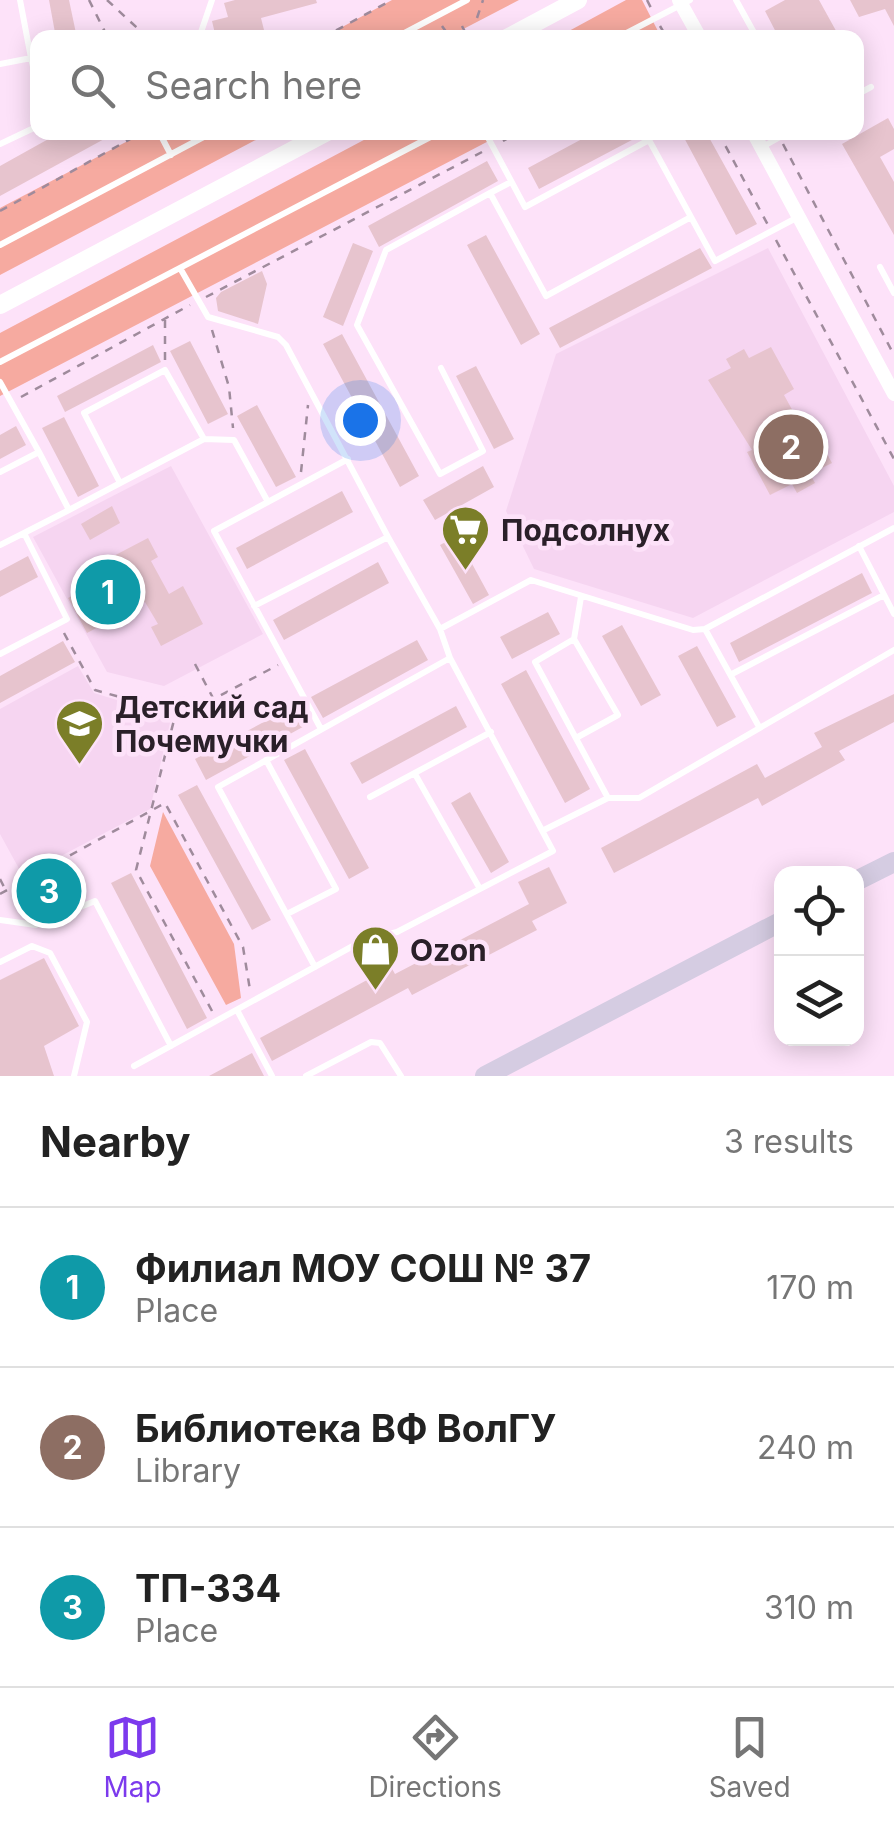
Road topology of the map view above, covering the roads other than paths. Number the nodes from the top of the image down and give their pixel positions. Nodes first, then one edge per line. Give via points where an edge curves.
1 (20, 0) edge
2 (212, 0) edge
3 (467, 0) edge
4 (578, 0) edge
5 (736, 0) edge
6 (683, 2) edge
7 (202, 30) edge
8 (410, 30) edge
9 (522, 30) edge
10 (632, 30) edge
11 (696, 30) edge
12 (753, 30) edge
13 (30, 48) edge
14 (30, 58) edge
15 (0, 64) edge
16 (872, 87) dead end
17 (864, 91) edge
18 (30, 130) edge
19 (164, 140) edge
20 (198, 140) edge
21 (312, 140) edge
22 (425, 140) edge
23 (489, 140) edge
24 (757, 140) edge
25 (775, 140) edge
26 (0, 144) edge
27 (761, 148) junction
28 (171, 154) junction
29 (512, 182) junction
30 (490, 193) junction
31 (800, 216) junction
32 (691, 217) junction
33 (0, 244) edge
34 (880, 267) dead end
35 (180, 268) junction
36 (894, 293) edge
37 (0, 305) edge
38 (0, 362) edge
39 (441, 368) dead end
40 (0, 382) edge
41 (894, 394) edge
42 (204, 439) junction
43 (38, 452) junction
44 (348, 459) junction
45 (0, 472) edge
46 (120, 483) junction
47 (268, 502) junction
48 (69, 510) junction
49 (894, 528) edge
50 (24, 533) junction
51 (388, 536) junction
52 (0, 545) edge
53 (859, 546) junction
54 (884, 595) junction
55 (581, 597) junction
56 (254, 606) junction
57 (894, 614) edge
58 (440, 629) junction
59 (705, 629) junction
60 (574, 639) junction
61 (894, 650) edge
62 (0, 654) edge
63 (450, 658) junction
64 (732, 674) junction
65 (758, 725) junction
66 (321, 729) junction
67 (491, 732) junction
68 (576, 738) junction
69 (266, 760) junction
70 (415, 774) junction
71 (370, 797) dead end
72 (608, 798) junction
73 (544, 830) junction
74 (894, 862) edge
75 (864, 878) edge
76 (480, 889) junction
77 (287, 914) junction
78 (0, 920) edge
79 (774, 925) edge
80 (0, 962) edge
81 (315, 967) junction
82 (236, 1010) junction
83 (170, 1046) junction
84 (134, 1066) dead end
85 (74, 1076) edge
86 (272, 1076) edge
87 (306, 1076) edge
88 (401, 1076) edge
89 (485, 1076) edge

1 - 13 lane
2 - 7 lane
3 - 8 lane
4 - 9 street
5 - 12 lane
6 - 10 lane
6 - 11 street
14 - 15 lane
16 - 17 lane
18 - 26 lane
19 - 28 lane
20 - 28 lane
21 - 37 street
22 - 35 lane
23 - 29 lane
24 - 27 street
25 - 27 lane
27 - 31 street
28 - 33 lane
29 - 30 lane
29 - 32 lane via 525,206 648,140
30 - 32 lane via 546,296
30 - 39 lane via 386,250 356,325 440,474 483,451
31 - 32 lane via 715,260
31 - 41 street
34 - 36 lane
35 - 38 lane
35 - 44 lane via 208,317 278,337
40 - 43 lane
42 - 46 lane
42 - 46 lane via 166,370 84,413
42 - 47 lane via 234,440
43 - 45 lane
43 - 48 lane
44 - 47 lane
44 - 51 lane
46 - 48 lane
47 - 56 lane via 214,530
48 - 50 lane
49 - 53 lane
50 - 52 lane
50 - 62 lane via 67,618
51 - 56 lane
51 - 58 lane
53 - 54 lane
53 - 59 lane
54 - 57 lane
54 - 64 lane
55 - 58 lane via 531,580
55 - 59 lane
55 - 60 lane
56 - 66 lane
58 - 63 lane
59 - 64 lane
60 - 68 lane via 535,662
60 - 68 lane via 618,715
61 - 65 lane
63 - 66 lane
63 - 67 lane
64 - 65 lane
65 - 72 lane via 728,750 639,798
66 - 69 lane
67 - 70 lane
67 - 73 lane
68 - 72 lane
69 - 77 lane via 218,787
69 - 77 lane via 336,889
70 - 71 lane
70 - 76 lane
72 - 73 lane
73 - 76 lane via 553,851
74 - 75 main road
76 - 81 lane
77 - 81 lane
78 - 83 lane via 36,925 96,901
79 - 89 main road
80 - 85 lane via 32,946 50,952 88,1022
81 - 82 lane
82 - 83 lane
82 - 86 lane
83 - 84 lane
87 - 88 lane via 371,1042 380,1043

